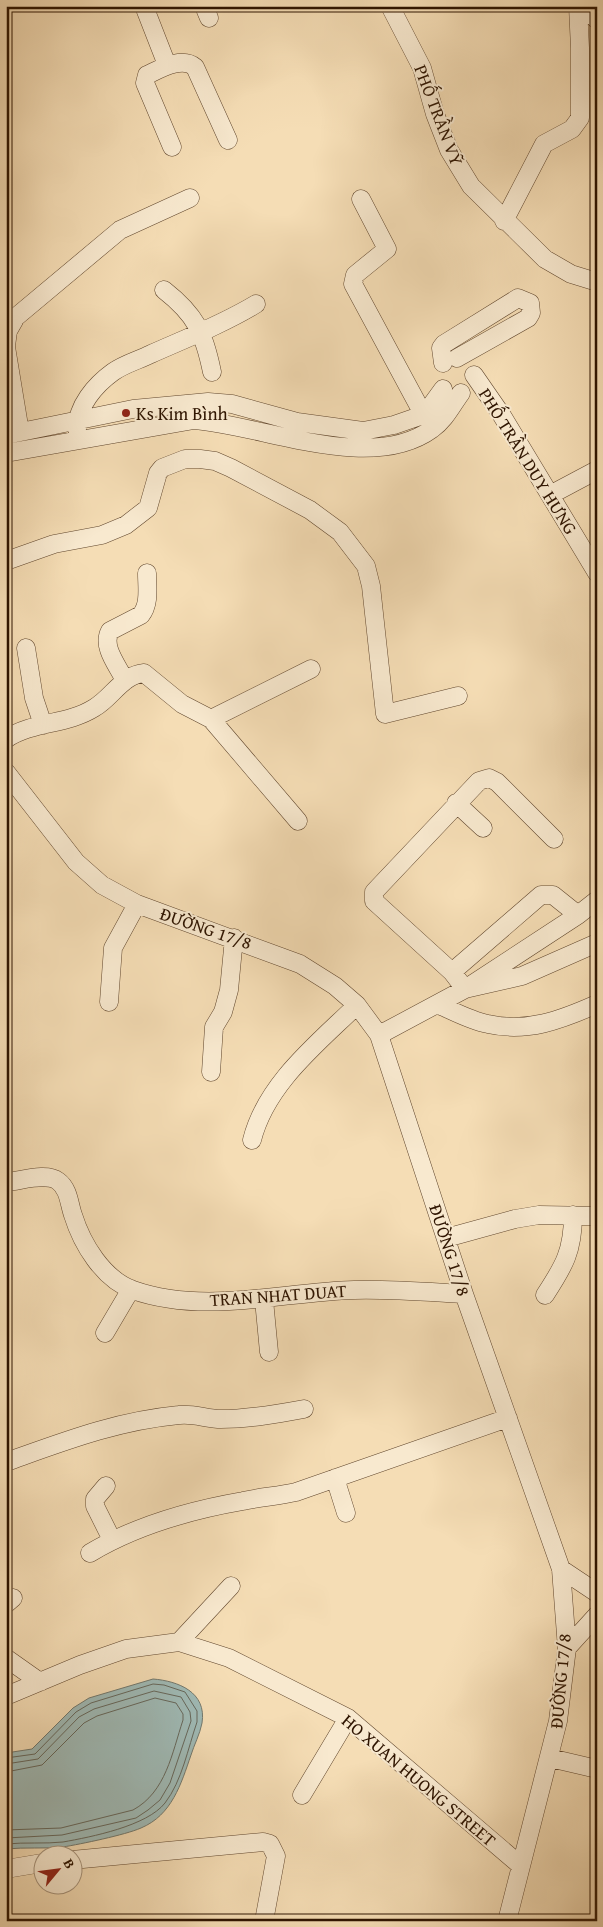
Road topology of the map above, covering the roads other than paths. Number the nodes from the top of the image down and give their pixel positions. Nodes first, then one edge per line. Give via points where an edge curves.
1 (144, 6) edge
2 (390, 6) edge
3 (578, 6) edge
4 (584, 6) edge
5 (597, 20) edge
6 (167, 65) junction
7 (228, 140) dead end
8 (172, 147) dead end
9 (190, 198) dead end
10 (361, 199) dead end
11 (504, 221) junction
12 (597, 282) edge
13 (164, 290) dead end
14 (256, 304) dead end
15 (201, 332) junction
16 (6, 347) edge
17 (212, 372) dead end
18 (474, 375) junction
19 (443, 389) junction
20 (461, 393) junction
21 (423, 414) junction
22 (77, 421) junction
23 (13, 433) edge
24 (77, 439) junction
25 (6, 453) edge
26 (597, 470) edge
27 (550, 495) junction
28 (6, 561) edge
29 (146, 573) dead end
30 (597, 573) edge
31 (26, 648) dead end
32 (311, 669) dead end
33 (125, 681) junction
34 (458, 696) dead end
35 (211, 719) junction
36 (43, 725) junction
37 (6, 738) edge
38 (6, 772) edge
39 (456, 803) junction
40 (298, 821) dead end
41 (483, 828) dead end
42 (554, 839) dead end
43 (597, 900) edge
44 (137, 904) junction
45 (578, 915) junction
46 (234, 938) junction
47 (597, 943) edge
48 (452, 972) junction
49 (465, 989) junction
50 (109, 1002) dead end
51 (437, 1004) junction
52 (597, 1004) edge
53 (358, 1006) junction
54 (379, 1035) junction
55 (211, 1072) dead end
56 (252, 1140) dead end
57 (6, 1182) edge
58 (573, 1215) junction
59 (597, 1216) edge
60 (446, 1238) junction
61 (131, 1289) junction
62 (464, 1294) junction
63 (545, 1295) dead end
64 (264, 1300) junction
65 (104, 1333) dead end
66 (269, 1352) dead end
67 (304, 1409) dead end
68 (508, 1418) junction
69 (6, 1462) edge
70 (335, 1478) junction
71 (106, 1486) dead end
72 (346, 1513) dead end
73 (112, 1540) junction
74 (90, 1553) dead end
75 (561, 1569) junction
76 (231, 1586) dead end
77 (597, 1593) edge
78 (597, 1615) edge
79 (179, 1642) junction
80 (567, 1648) junction
81 (6, 1658) edge
82 (40, 1682) junction
83 (6, 1696) edge
84 (348, 1718) junction
85 (550, 1758) junction
86 (597, 1770) edge
87 (302, 1795) dead end
88 (82, 1859) edge
89 (32, 1865) edge
90 (520, 1865) junction
91 (6, 1869) edge
92 (264, 1921) edge
93 (507, 1921) edge

1 - 6 street
2 - 11 street, PHỐ TRẦN VỸ via 422,68 435,114 456,162 471,186
3 - 11 street via 580,118 572,129 544,144
4 - 5 street
6 - 7 street via 188,63 195,67
6 - 8 street via 147,75 145,83
9 - 16 street via 120,230 16,317 8,330
10 - 21 street via 387,249 356,275 353,284
11 - 12 street, PHỐ TRẦN VỸ via 558,268
13 - 15 street via 182,304
14 - 15 street
15 - 17 street
15 - 22 street via 114,371 95,388
16 - 23 street
18 - 19 street via 467,362 450,360 440,367 438,379
18 - 20 street via 471,385
18 - 27 street, PHỐ TRẦN DUY HƯNG
19 - 20 street
19 - 21 street
20 - 24 street via 434,428 420,437 388,446 343,447 194,420
21 - 22 street via 394,425 363,431 297,422 232,404 208,402 133,409
22 - 23 street
22 - 24 street
24 - 25 street
26 - 27 street
27 - 30 street, PHỐ TRẦN DUY HƯNG
28 - 34 street via 54,544 102,535 126,525 148,508 162,468 185,459 215,461 310,510 340,532 366,566 372,586 385,714
29 - 33 street via 147,606 144,611 108,635 109,650
31 - 36 street via 34,698
32 - 35 street
33 - 35 street via 144,673 182,704
33 - 36 street via 96,708 68,720
35 - 40 street
36 - 37 street
38 - 44 street, ĐƯỜNG 17/8 via 76,862 102,885
39 - 41 street
39 - 42 street via 472,786 489,778 516,799
39 - 48 street via 374,892 377,905
43 - 45 street
44 - 46 street, ĐƯỜNG 17/8
44 - 50 street via 113,948
45 - 48 street via 552,895 541,895
45 - 49 street
46 - 53 street, ĐƯỜNG 17/8 via 300,964 335,986
46 - 55 street via 229,990 223,1012 214,1027
47 - 49 street via 522,976
48 - 49 street
49 - 51 street
51 - 52 street via 488,1024 525,1028 545,1024
51 - 54 street
53 - 54 street, ĐƯỜNG 17/8
53 - 56 street via 301,1060 275,1091 255,1126
54 - 60 street, ĐƯỜNG 17/8
57 - 61 street, TRAN NHAT DUAT via 44,1178 58,1181 66,1190 82,1240 104,1270
58 - 59 street
58 - 60 street via 515,1219
58 - 63 street via 570,1251
60 - 62 street, ĐƯỜNG 17/8
61 - 64 street, TRAN NHAT DUAT via 170,1300
61 - 65 street
62 - 64 street, TRAN NHAT DUAT via 356,1290 303,1293
62 - 68 street, ĐƯỜNG 17/8
64 - 66 street
67 - 69 street via 219,1420 182,1414 145,1419 87,1432
68 - 70 street
68 - 75 street, ĐƯỜNG 17/8
70 - 72 street
70 - 73 street via 273,1498 215,1506
71 - 73 street via 94,1499
73 - 74 street
75 - 77 street
75 - 80 street, ĐƯỜNG 17/8
76 - 79 street
78 - 80 street
79 - 82 street, HO XUAN HUONG STREET via 126,1650
79 - 84 street, HO XUAN HUONG STREET via 228,1658
80 - 85 street, ĐƯỜNG 17/8
81 - 82 street
82 - 83 street, HO XUAN HUONG STREET
84 - 87 street
84 - 90 street, HO XUAN HUONG STREET
85 - 86 street
85 - 90 street, ĐƯỜNG 17/8
88 - 92 street via 263,1842 270,1844 276,1856
89 - 91 street
90 - 93 street, ĐƯỜNG 17/8

